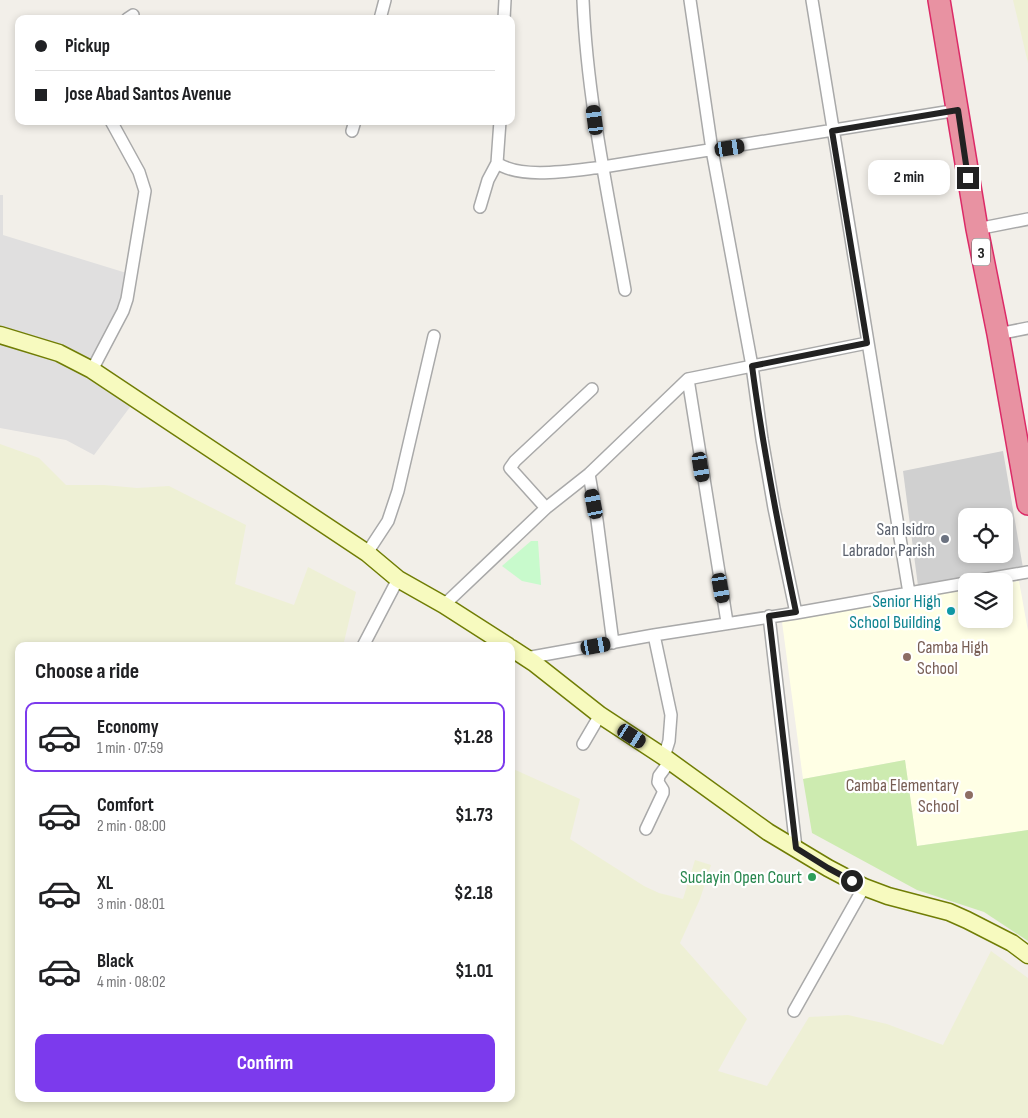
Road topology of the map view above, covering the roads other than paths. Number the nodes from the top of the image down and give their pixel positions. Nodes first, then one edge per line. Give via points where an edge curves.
1 (385, 0) edge
2 (505, 0) edge
3 (583, 0) edge
4 (690, 0) edge
5 (812, 0) edge
6 (939, 0) edge
7 (381, 15) edge
8 (504, 15) edge
9 (958, 110) junction
10 (113, 125) edge
11 (500, 125) edge
12 (832, 131) junction
13 (712, 150) junction
14 (497, 163) junction
15 (603, 167) junction
16 (480, 206) dead end
17 (1028, 219) edge
18 (976, 229) junction
19 (625, 290) dead end
20 (1028, 328) edge
21 (998, 334) junction
22 (0, 335) edge
23 (434, 336) dead end
24 (867, 343) junction
25 (752, 366) junction
26 (92, 370) junction
27 (688, 379) junction
28 (592, 389) dead end
29 (588, 474) junction
30 (1028, 504) edge
31 (546, 508) junction
32 (367, 553) junction
33 (1028, 572) edge
34 (1013, 575) edge
35 (398, 579) junction
36 (958, 584) edge
37 (910, 593) junction
38 (444, 605) junction
39 (796, 612) junction
40 (769, 616) junction
41 (727, 622) junction
42 (654, 635) junction
43 (365, 642) edge
44 (502, 642) edge
45 (613, 643) junction
46 (515, 651) edge
47 (526, 658) junction
48 (600, 715) junction
49 (583, 744) dead end
50 (667, 759) junction
51 (646, 829) dead end
52 (796, 848) junction
53 (864, 887) junction
54 (1028, 955) edge
55 (794, 1010) dead end

1 - 7 street
2 - 8 street
3 - 15 street via 584,37
4 - 13 street
5 - 12 street
6 - 9 highway, 3
9 - 12 street
9 - 18 highway, 3
10 - 26 street via 139,172 145,191 127,299
11 - 14 street
12 - 13 street
12 - 24 street
13 - 15 street
13 - 25 street
14 - 15 street via 505,169 545,174
14 - 16 street
15 - 19 street
17 - 18 street
18 - 21 highway, 3
20 - 21 street
21 - 30 highway, 3
22 - 26 street via 58,353
23 - 32 street via 398,491 388,521
24 - 25 street
24 - 37 street
25 - 27 street
25 - 39 street via 774,508
26 - 32 street
27 - 29 street
27 - 41 street
28 - 31 street via 510,468
29 - 31 street
29 - 45 street via 598,520
31 - 38 street
32 - 35 street
33 - 34 street
35 - 38 street
35 - 43 street
36 - 37 street
37 - 39 street
38 - 44 street
39 - 40 street
40 - 41 street
40 - 52 street
41 - 42 street
42 - 45 street
42 - 50 street via 671,715
45 - 47 street
46 - 47 street
47 - 48 street
48 - 49 street
48 - 50 street
50 - 51 street via 658,782 664,790
50 - 52 street via 768,832
52 - 53 street
53 - 54 street via 958,916 1012,943
53 - 55 street

